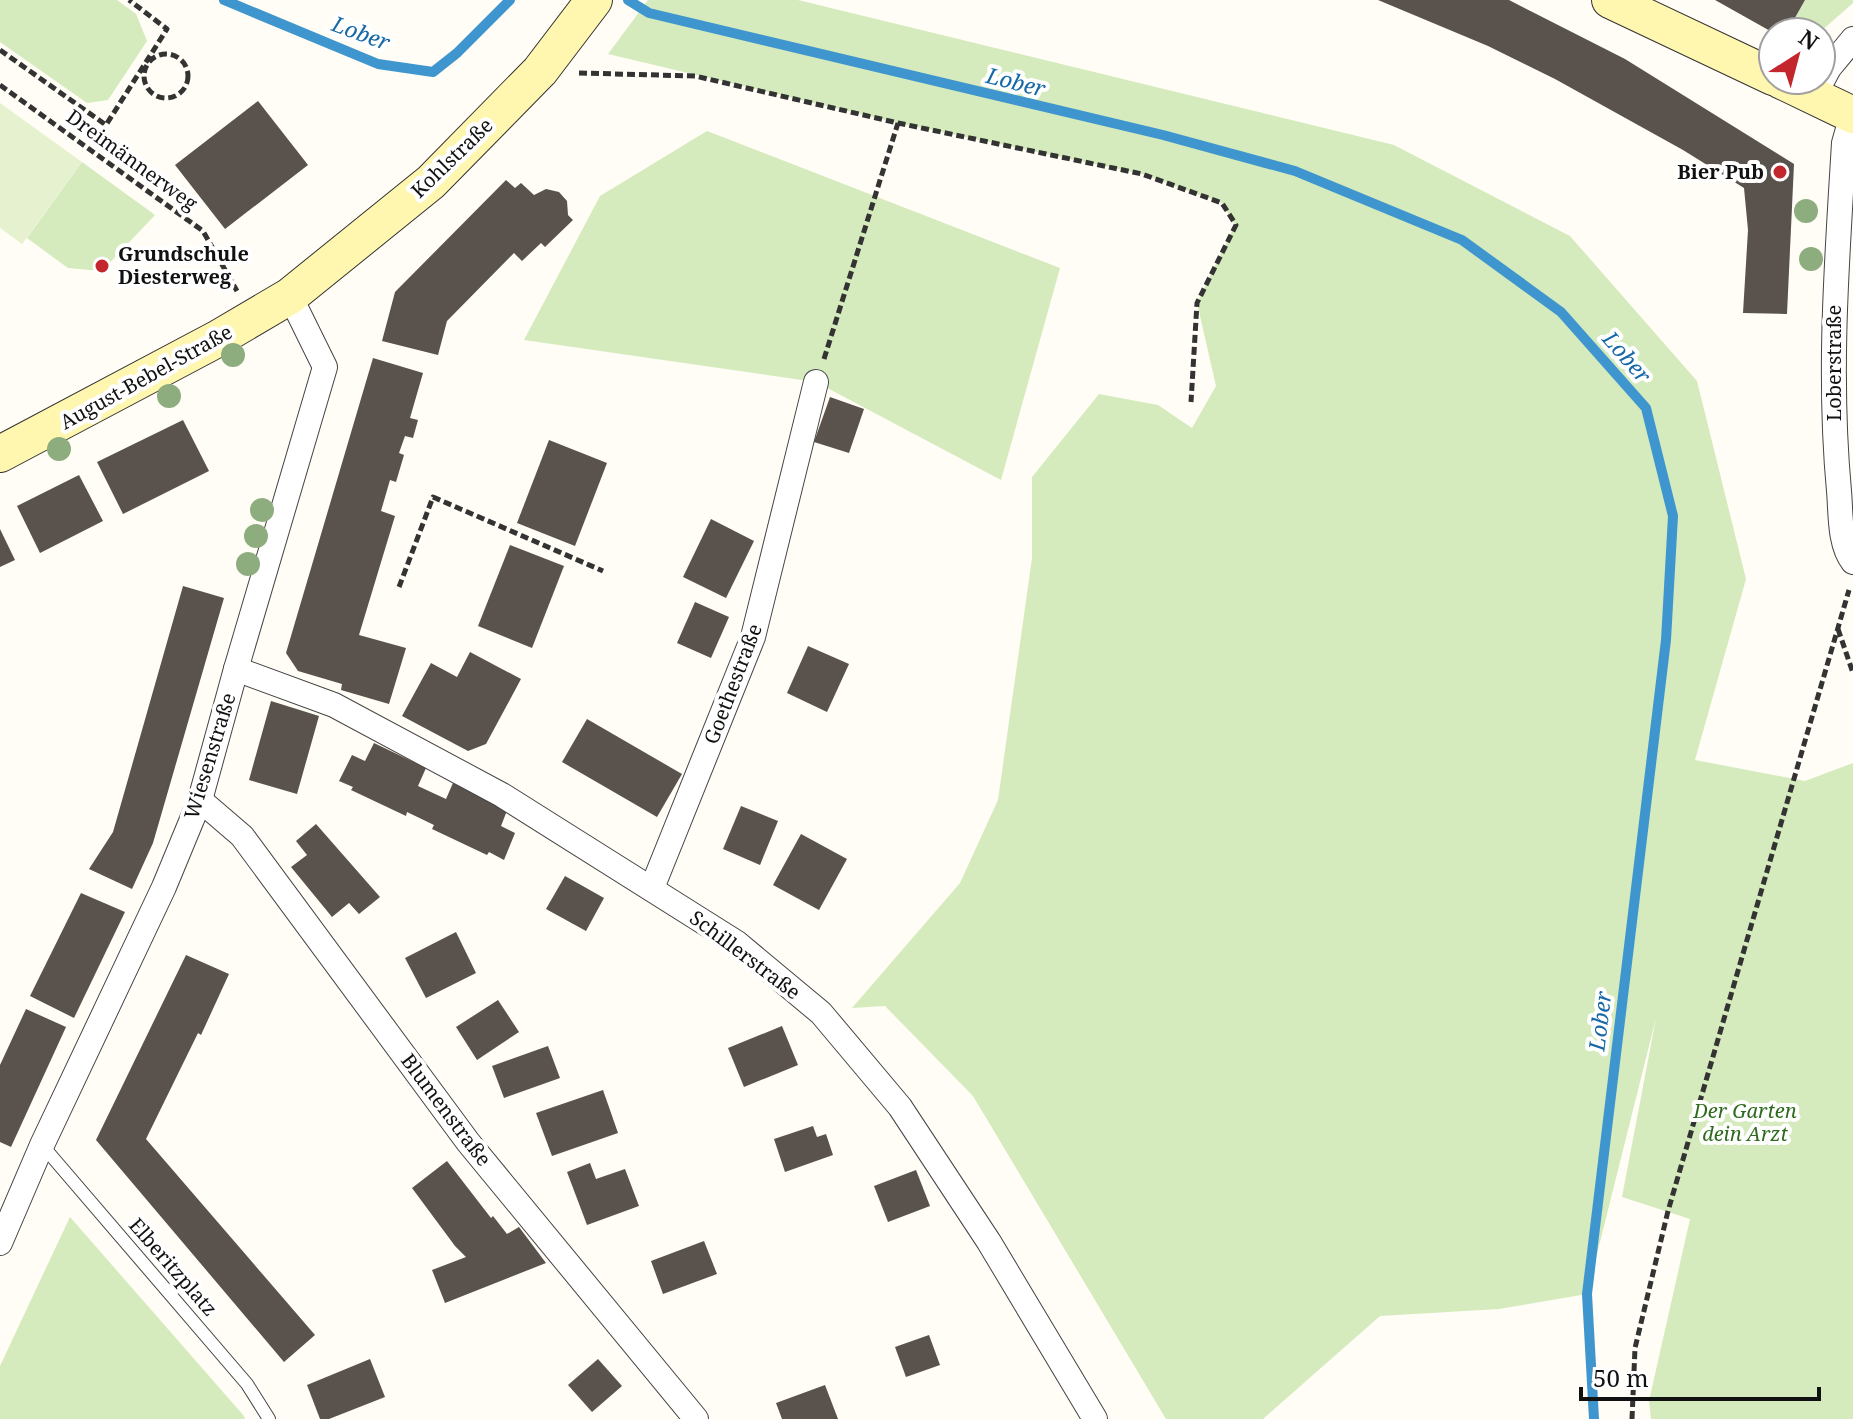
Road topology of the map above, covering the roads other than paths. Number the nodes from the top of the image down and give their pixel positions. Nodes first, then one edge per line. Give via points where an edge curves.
1 (594, 0) edge
2 (1610, 0) edge
3 (1853, 39) edge
4 (1837, 58) edge
5 (1757, 69) edge
6 (1814, 96) edge
7 (1852, 115) edge
8 (290, 296) junction
9 (816, 382) road end
10 (0, 454) edge
11 (1853, 562) edge
12 (236, 669) junction
13 (200, 800) junction
14 (652, 888) junction
15 (42, 1145) junction
16 (0, 1243) edge
17 (269, 1419) edge
18 (696, 1419) edge
19 (1095, 1419) edge

1 - 8 street, Kohlstraße via 540,71 431,182
2 - 5 street
3 - 4 street
6 - 7 street
7 - 11 street, Loberstraße via 1844,143 1833,323 1835,445 1844,544
8 - 10 street, August-Bebel-Straße
8 - 12 street, Wiesenstraße via 325,367
9 - 14 street, Goethestraße via 753,637
12 - 13 street, Wiesenstraße
12 - 14 street, Schillerstraße via 334,705 502,795
13 - 15 street, Wiesenstraße
13 - 18 street, Blumenstraße via 242,836 468,1142
14 - 19 street, Schillerstraße via 737,943 821,1013 900,1107
15 - 16 street, Wiesenstraße
15 - 17 lane, Elberitzplatz via 247,1384

